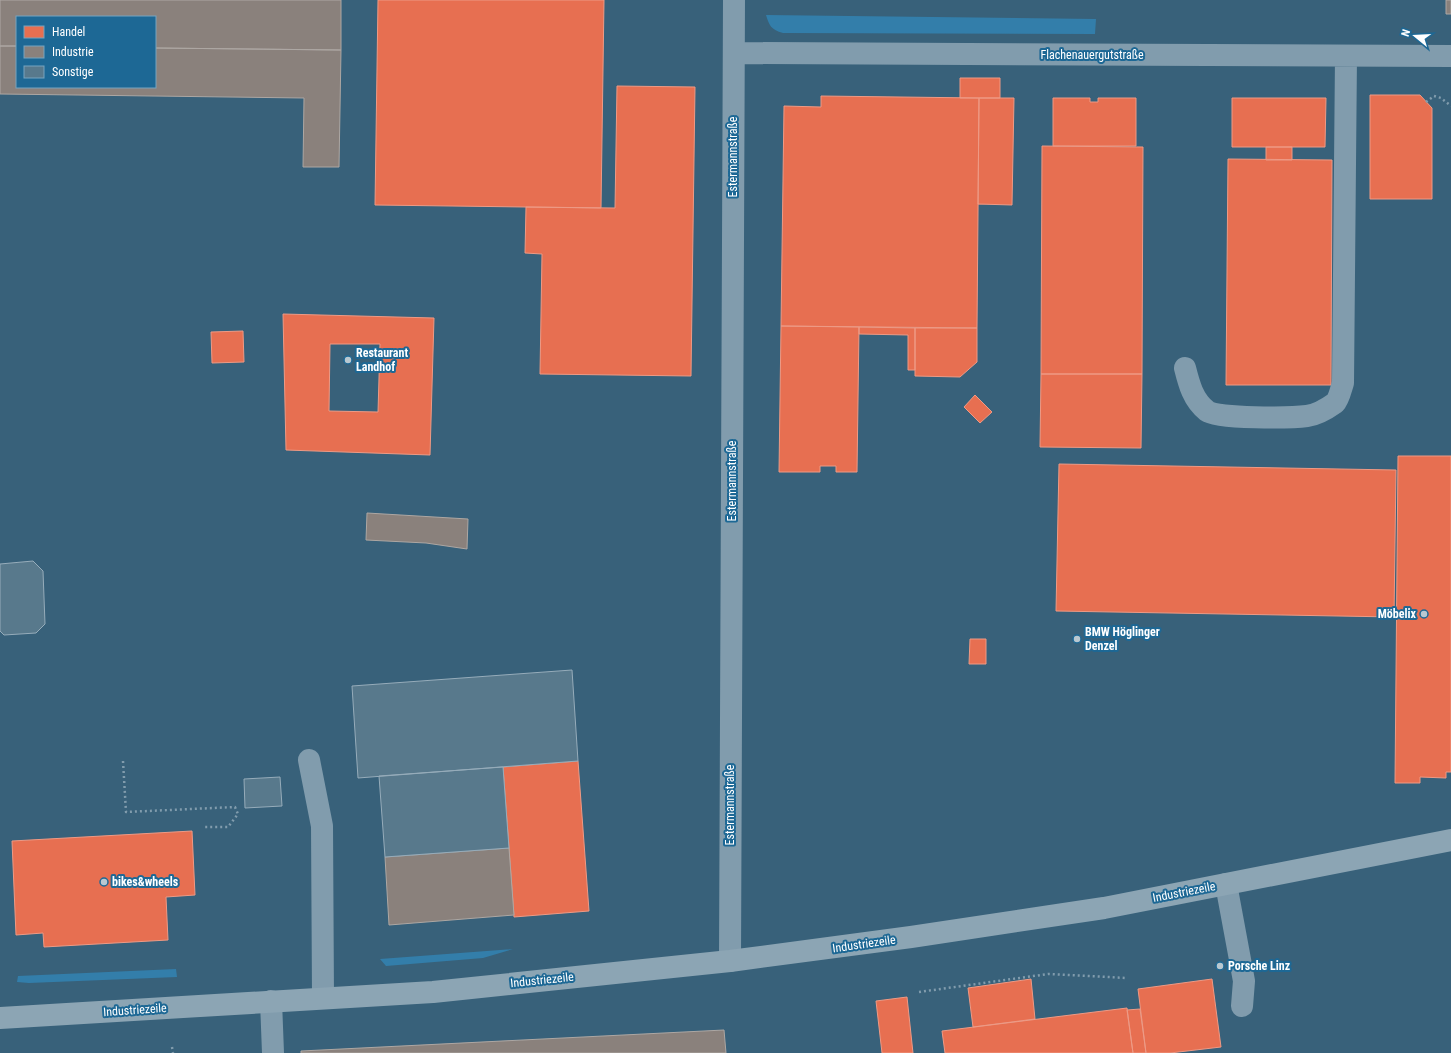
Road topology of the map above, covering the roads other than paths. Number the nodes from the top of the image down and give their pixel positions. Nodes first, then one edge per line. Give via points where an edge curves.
1 (734, 0) edge
2 (734, 53) junction
3 (1346, 56) junction
4 (1451, 56) edge
5 (1185, 368) dead end
6 (309, 760) dead end
7 (1451, 840) edge
8 (1226, 884) junction
9 (730, 961) junction
10 (323, 998) junction
11 (271, 1001) junction
12 (1248, 1005) dead end
13 (0, 1018) edge
14 (273, 1053) edge

1 - 2 street, Estermannstraße
2 - 3 street, Flachenauergutstraße
2 - 9 street, Estermannstraße
3 - 4 street, Flachenauergutstraße
3 - 5 street via 1343,383 1336,402 1309,416 1225,416 1208,412 1197,401 1190,388
6 - 10 street via 322,826
7 - 8 main road, Industriezeile
8 - 9 main road, Industriezeile via 1104,908
8 - 12 street
9 - 10 main road, Industriezeile via 434,992
10 - 11 main road, Industriezeile
11 - 13 main road, Industriezeile
11 - 14 street

